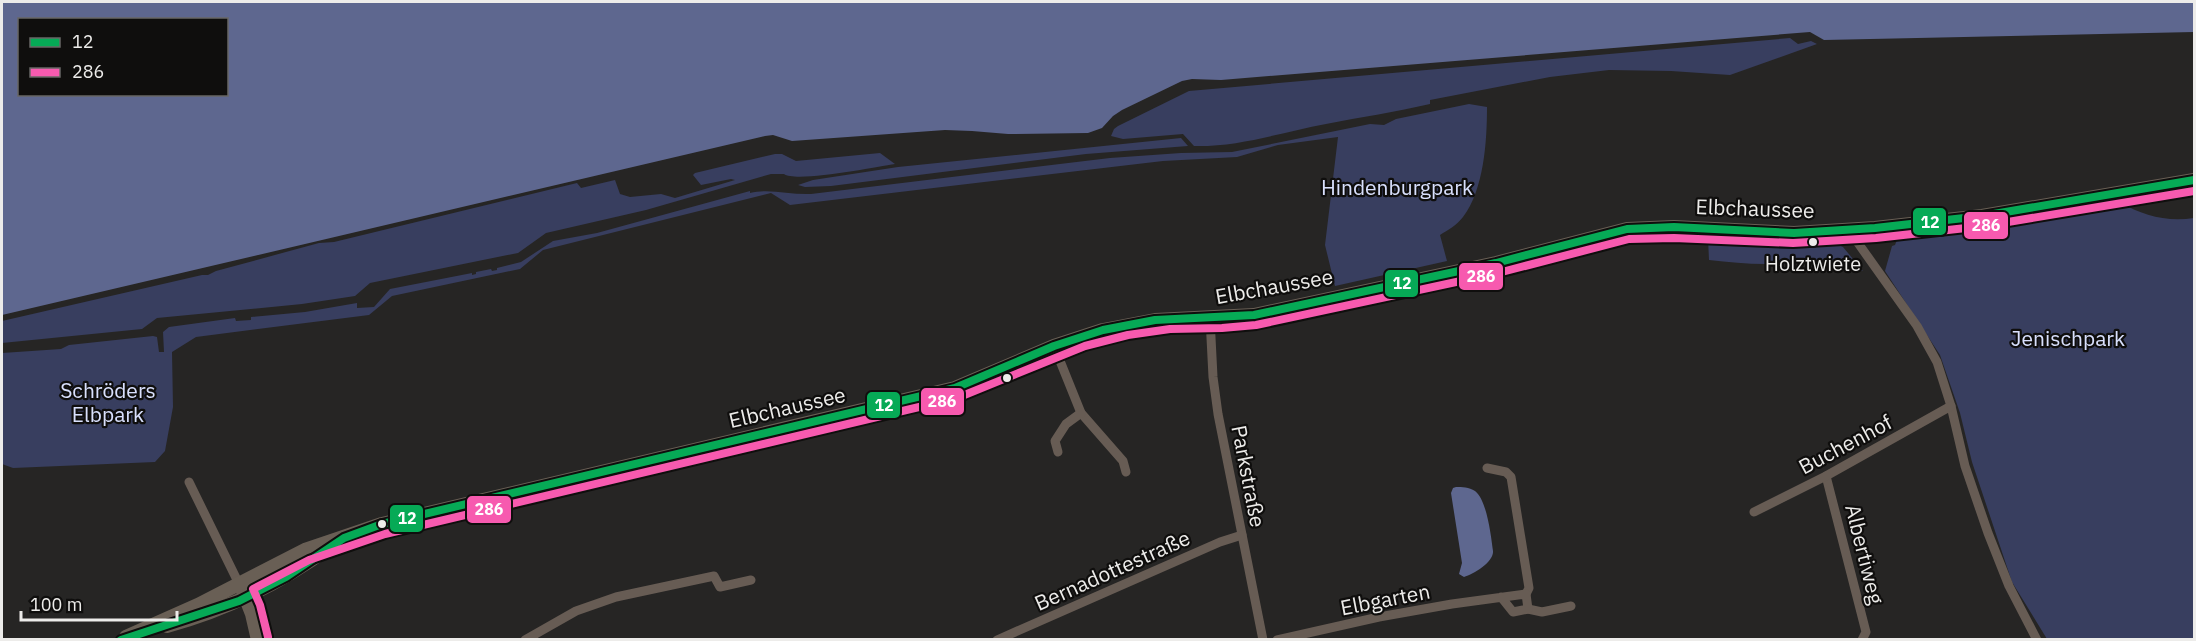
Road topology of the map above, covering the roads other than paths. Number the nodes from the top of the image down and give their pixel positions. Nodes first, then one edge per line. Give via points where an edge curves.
1 (2194, 180) edge
2 (1854, 230) junction
3 (1210, 318) junction
4 (1054, 346) junction
5 (1951, 406) junction
6 (1081, 413) junction
7 (1059, 452) dead end
8 (1487, 468) dead end
9 (1125, 472) dead end
10 (1826, 476) junction
11 (189, 482) dead end
12 (1754, 512) dead end
13 (1242, 535) junction
14 (344, 538) junction
15 (751, 580) dead end
16 (239, 584) junction
17 (1526, 594) junction
18 (246, 597) junction
19 (1501, 597) junction
20 (1572, 606) dead end
21 (1528, 609) junction
22 (123, 638) edge
23 (258, 639) edge
24 (525, 639) edge
25 (997, 639) edge
26 (1263, 639) edge
27 (1277, 639) edge
28 (1862, 639) edge
29 (2037, 639) edge

1 - 2 main road, Elbchaussee via 1982,216
2 - 3 main road, Elbchaussee via 1803,233 1674,226 1627,230 1277,310
2 - 5 street via 1858,243 1917,326 1937,362
3 - 4 main road, Elbchaussee via 1126,325
3 - 13 street, Parkstraße via 1214,393
4 - 6 street
4 - 14 main road, Elbchaussee via 955,388 454,506
5 - 10 street, Buchenhof
5 - 29 street via 1965,466 1988,533 2008,586
6 - 7 street via 1059,432 1055,441
6 - 9 street via 1123,461
8 - 17 street via 1511,477
10 - 12 street, Buchenhof
10 - 28 street, Albertiweg via 1866,632
11 - 16 street
13 - 25 street, Bernadottestraße
13 - 26 street, Parkstraße
14 - 16 main road, Elbchaussee via 305,550
14 - 18 main road, Elbchaussee via 286,577
15 - 24 street via 720,587 714,576 616,597 576,611
16 - 18 main road
16 - 22 main road, Elbchaussee
17 - 19 street, Elbgarten
17 - 21 street
18 - 22 main road, Elbchaussee
18 - 23 main road
19 - 21 street via 1513,612
19 - 27 street, Elbgarten
20 - 21 street via 1542,612

